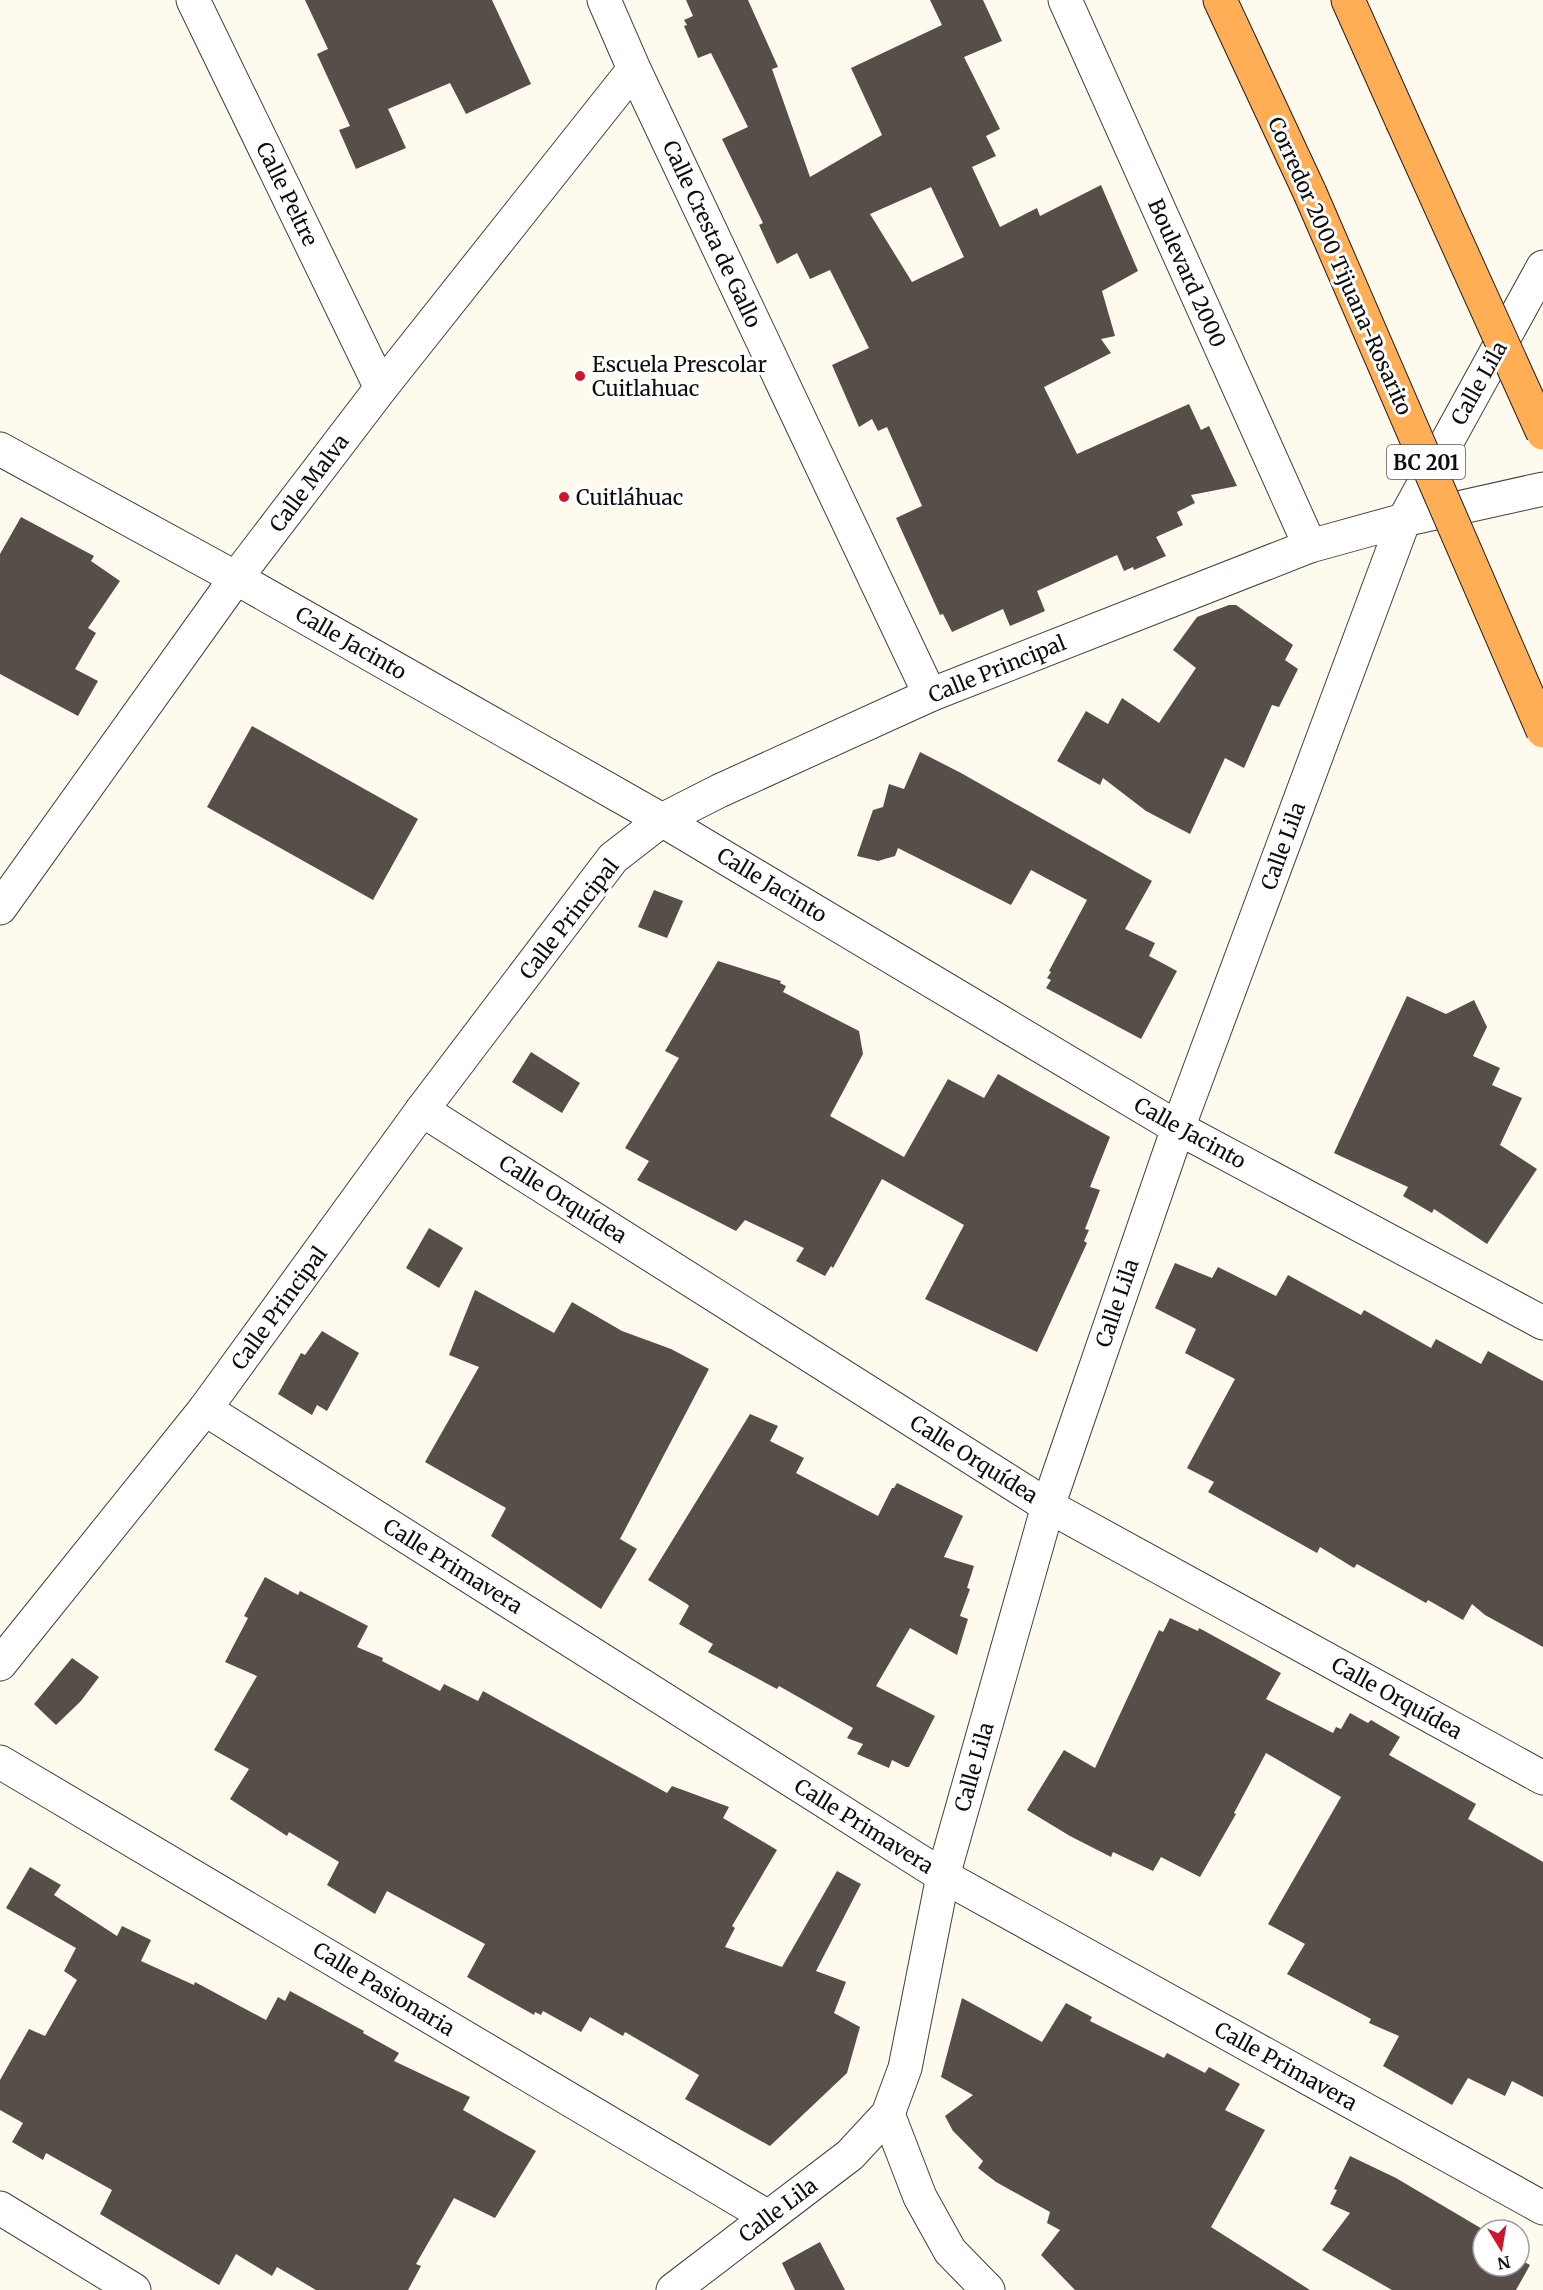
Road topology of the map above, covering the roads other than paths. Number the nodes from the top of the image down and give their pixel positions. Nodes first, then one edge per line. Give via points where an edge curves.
1 (193, 0) edge
2 (604, 0) edge
3 (1065, 0) edge
4 (1220, 0) edge
5 (1348, 0) edge
6 (634, 69) junction
7 (1543, 267) edge
8 (381, 388) junction
9 (1543, 433) edge
10 (0, 449) edge
11 (1543, 489) edge
12 (1404, 520) junction
13 (1310, 546) junction
14 (236, 578) junction
15 (930, 695) junction
16 (1543, 731) edge
17 (662, 820) junction
18 (1, 902) edge
19 (422, 1110) junction
20 (1178, 1128) junction
21 (1543, 1323) edge
22 (205, 1409) junction
23 (1048, 1506) junction
24 (0, 1664) edge
25 (0, 1762) edge
26 (1543, 1778) edge
27 (943, 1876) junction
28 (888, 2114) junction
29 (0, 2208) edge
30 (1543, 2208) edge
31 (768, 2217) junction
32 (134, 2290) edge
33 (673, 2290) edge
34 (988, 2290) edge

1 - 8 street, Calle Peltre
2 - 6 street, Calle Cresta de Gallo
3 - 13 street, Boulevard 2000
4 - 16 highway, Corredor 2000 Tijuana-Rosarito / BC 201, bridge via 1310,193
5 - 9 highway, bridge
6 - 8 street, Calle Malva
6 - 15 street, Calle Cresta de Gallo
7 - 12 street, Calle Lila
8 - 14 street, Calle Malva
10 - 14 street, Calle Jacinto
11 - 12 street, Calle Principal
12 - 13 street, Calle Principal
12 - 20 street, Calle Lila
13 - 15 street, Calle Principal
14 - 17 street, Calle Jacinto
14 - 18 street, Calle Malva
15 - 17 street, Calle Principal
17 - 19 street, Calle Principal via 613,858
17 - 20 street, Calle Jacinto
19 - 22 street, Calle Principal
19 - 23 street, Calle Orquídea
20 - 21 street, Calle Jacinto
20 - 23 street, Calle Lila
22 - 24 street, Calle Principal
22 - 27 street, Calle Primavera
23 - 26 street, Calle Orquídea
23 - 27 street, Calle Lila
25 - 31 street, Calle Pasionaria
27 - 28 street, Calle Lila via 905,2068
27 - 30 street, Calle Primavera
28 - 31 street, Calle Lila via 850,2155
28 - 34 street via 920,2198 950,2251
29 - 32 street
31 - 33 street, Calle Lila

